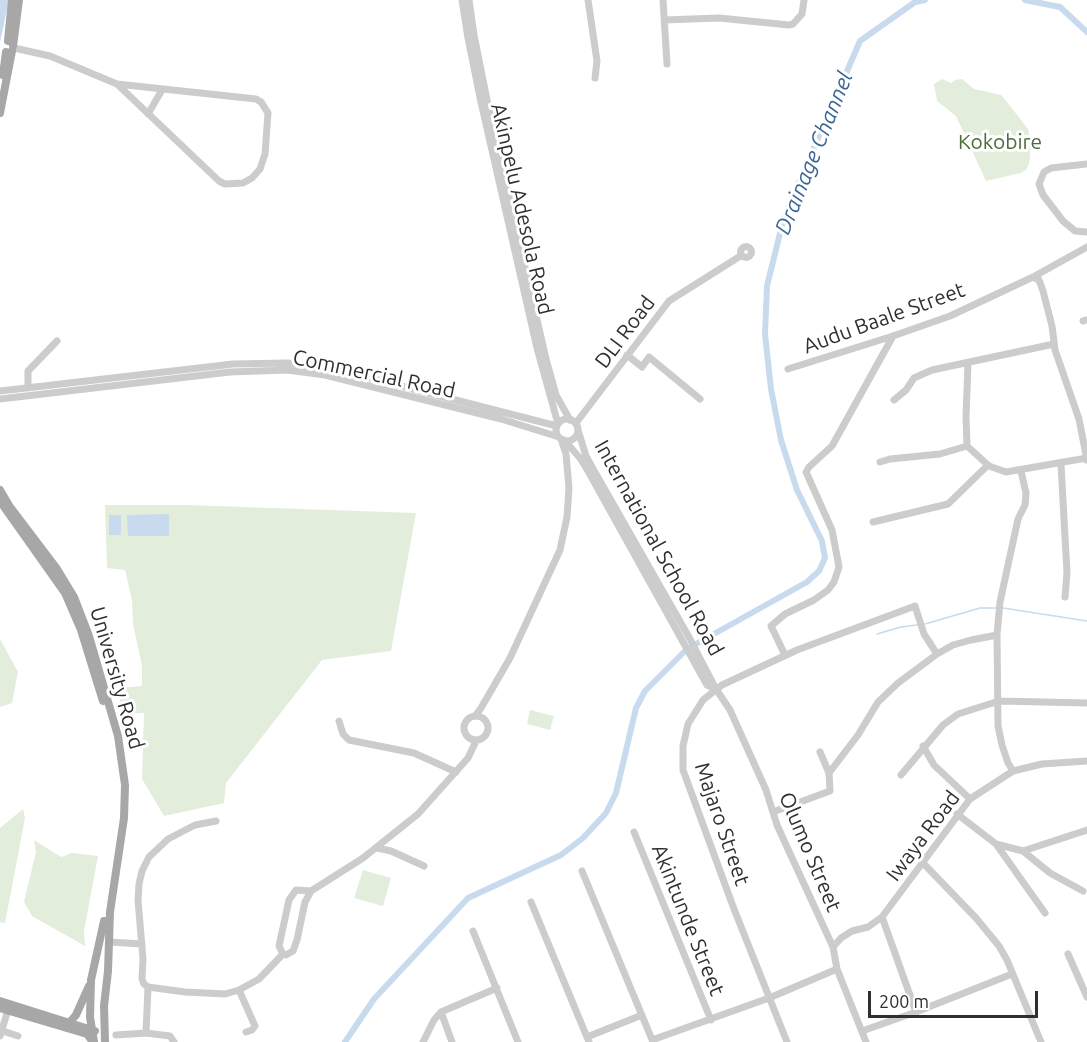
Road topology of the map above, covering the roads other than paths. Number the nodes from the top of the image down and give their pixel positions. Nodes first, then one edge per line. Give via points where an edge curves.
1 (12, 0) edge
2 (19, 0) edge
3 (462, 0) edge
4 (469, 0) edge
5 (588, 0) edge
6 (663, 0) edge
7 (804, 0) edge
8 (664, 20) junction
9 (11, 48) junction
10 (667, 64) dead end
11 (595, 78) dead end
12 (117, 84) junction
13 (0, 88) edge
14 (162, 90) junction
15 (0, 113) edge
16 (148, 114) junction
17 (1087, 164) edge
18 (1087, 232) edge
19 (1087, 247) edge
20 (742, 255) dead end
21 (1033, 277) junction
22 (893, 336) junction
23 (57, 341) dead end
24 (1053, 344) junction
25 (627, 356) junction
26 (968, 363) junction
27 (788, 369) dead end
28 (28, 388) junction
29 (0, 391) edge
30 (0, 399) edge
31 (700, 399) dead end
32 (894, 400) dead end
33 (575, 424) junction
34 (1084, 424) edge
35 (558, 425) junction
36 (561, 439) junction
37 (967, 446) junction
38 (1087, 459) edge
39 (582, 461) junction
40 (880, 462) dead end
41 (1061, 464) junction
42 (988, 465) junction
43 (568, 466) junction
44 (1021, 471) junction
45 (0, 490) edge
46 (0, 501) edge
47 (873, 522) dead end
48 (1065, 597) dead end
49 (997, 635) junction
50 (687, 641) junction
51 (937, 654) junction
52 (785, 655) junction
53 (716, 689) junction
54 (999, 701) junction
55 (1087, 703) edge
56 (475, 716) junction
57 (339, 721) dead end
58 (476, 741) junction
59 (923, 746) junction
60 (820, 752) dead end
61 (1087, 761) edge
62 (1013, 771) junction
63 (456, 772) junction
64 (829, 773) junction
65 (901, 775) dead end
66 (970, 799) junction
67 (773, 812) junction
68 (957, 814) junction
69 (216, 821) dead end
70 (1087, 830) edge
71 (634, 832) dead end
72 (996, 844) junction
73 (377, 848) junction
74 (1023, 851) junction
75 (923, 863) junction
76 (424, 866) dead end
77 (582, 871) dead end
78 (311, 891) junction
79 (1083, 891) dead end
80 (531, 902) dead end
81 (1045, 914) dead end
82 (882, 917) junction
83 (473, 931) dead end
84 (109, 942) junction
85 (142, 944) junction
86 (833, 947) junction
87 (283, 954) junction
88 (1068, 954) dead end
89 (95, 966) junction
90 (837, 969) junction
91 (108, 971) junction
92 (1012, 974) junction
93 (91, 980) junction
94 (147, 987) junction
95 (497, 988) junction
96 (239, 990) junction
97 (1087, 997) edge
98 (769, 998) junction
99 (0, 1001) edge
100 (104, 1006) junction
101 (4, 1009) edge
102 (441, 1012) junction
103 (916, 1012) junction
104 (642, 1015) junction
105 (711, 1020) junction
106 (70, 1022) junction
107 (91, 1029) junction
108 (862, 1031) junction
109 (1, 1032) edge
110 (81, 1032) junction
111 (246, 1032) dead end
112 (146, 1033) junction
113 (116, 1035) dead end
114 (18, 1036) dead end
115 (588, 1040) edge
116 (652, 1041) edge
117 (94, 1042) edge
118 (103, 1042) edge
119 (174, 1042) edge
120 (423, 1042) edge
121 (453, 1042) edge
122 (518, 1042) edge
123 (787, 1042) edge
124 (866, 1042) edge
125 (1041, 1042) edge

1 - 9 main road
2 - 9 main road
3 - 35 street, Akinpelu Adesola Road via 474,71
4 - 33 street, Akinpelu Adesola Road via 487,100 546,359 556,395
5 - 11 street via 597,61
6 - 8 street
7 - 8 street via 802,14 789,25 719,18
8 - 10 street
9 - 12 street via 50,56
9 - 13 main road
9 - 15 main road
12 - 14 street
12 - 16 street
14 - 16 street
14 - 16 street via 261,102 269,120 260,169 243,183 225,184
17 - 18 street via 1052,168 1044,172 1040,184 1043,195 1063,221 1075,231
19 - 21 street, Audu Baale Street
20 - 25 street, DLI Road via 669,301
21 - 22 street, Audu Baale Street via 950,316
21 - 24 street via 1039,280 1046,300
22 - 27 street, Audu Baale Street
22 - 52 street via 832,446 806,472 832,530 839,567 828,590 771,626
23 - 28 street via 28,371
24 - 26 street
24 - 34 street
25 - 31 street via 642,367 649,357
25 - 33 street, DLI Road
26 - 32 street via 914,378
26 - 37 street
28 - 29 street, Commercial Road
28 - 35 street, Commercial Road via 233,364 288,363 358,375
30 - 36 street, Commercial Road via 230,372 287,370 325,375 501,419
33 - 35 street via 562,421
33 - 36 street via 574,439
33 - 50 street, International School Road via 592,467
34 - 38 street
35 - 36 street via 556,430
36 - 39 street, International School Road
36 - 43 street
37 - 40 street
37 - 42 street
38 - 41 street
39 - 43 street
39 - 50 street, International School Road
41 - 44 street
41 - 48 street via 1068,573
42 - 44 street via 995,470
42 - 47 street via 948,504
43 - 56 street via 567,518 560,550 510,658
44 - 49 street via 1025,504 1018,519 1000,602
45 - 84 main road, University Road via 74,597 116,728 123,768 124,818
46 - 89 main road, University Road via 71,605 114,741 119,816
49 - 51 street via 962,642
49 - 54 street
50 - 53 street, International School Road
51 - 52 street, Majaro Street via 920,625 915,606
51 - 64 street via 878,702
52 - 53 street, Majaro Street
53 - 67 street, Olumo Street via 730,710
53 - 98 street, Majaro Street via 703,700 688,723 683,770
54 - 55 street
54 - 59 street via 958,714
54 - 62 street via 999,734
56 - 58 street via 464,727 468,738
56 - 58 street via 485,721 488,729 484,738
57 - 63 street via 349,741 414,753
58 - 63 street
59 - 65 street
59 - 66 street via 934,765
60 - 64 street
61 - 62 street, Iwaya Road via 1041,764
62 - 66 street, Iwaya Road
63 - 73 street via 418,814
64 - 67 street via 830,791
66 - 68 street, Iwaya Road
67 - 86 street, Olumo Street
68 - 72 street
68 - 75 street, Iwaya Road
69 - 85 street via 179,832 149,857 139,884
70 - 74 street
71 - 105 street, Akintunde Street
72 - 74 street
72 - 81 street
73 - 76 street
73 - 78 street
74 - 79 street via 1050,873
75 - 82 street, Iwaya Road
75 - 92 street via 989,934
77 - 104 street
78 - 87 street via 294,948
78 - 87 street via 296,890 289,900 279,946
80 - 115 street
82 - 86 street, Iwaya Road via 868,927 852,931
82 - 103 street
83 - 95 street
84 - 85 street
84 - 91 main road, University Road
85 - 94 street via 142,979
86 - 90 street, Olumo Street
87 - 96 street via 259,979
88 - 97 street
89 - 91 main road via 100,975
89 - 93 main road, University Road
90 - 98 street
90 - 108 street, Olumo Street
91 - 100 main road, University Road
92 - 103 street
92 - 125 street
93 - 106 main road
93 - 107 main road, University Road
94 - 96 street via 213,994
94 - 112 street
95 - 102 street
95 - 122 street
96 - 111 street via 255,1026
98 - 105 street
98 - 123 street, Majaro Street
99 - 106 main road
100 - 107 main road via 99,1021
100 - 118 main road, University Road
101 - 109 street
101 - 110 main road
102 - 120 street
102 - 121 street
103 - 108 street
104 - 115 street
104 - 116 street
105 - 116 street
106 - 107 main road
107 - 110 main road
107 - 117 main road, University Road
107 - 118 main road
108 - 124 street, Olumo Street
109 - 114 street
110 - 117 main road
112 - 113 street
112 - 119 street via 170,1036

